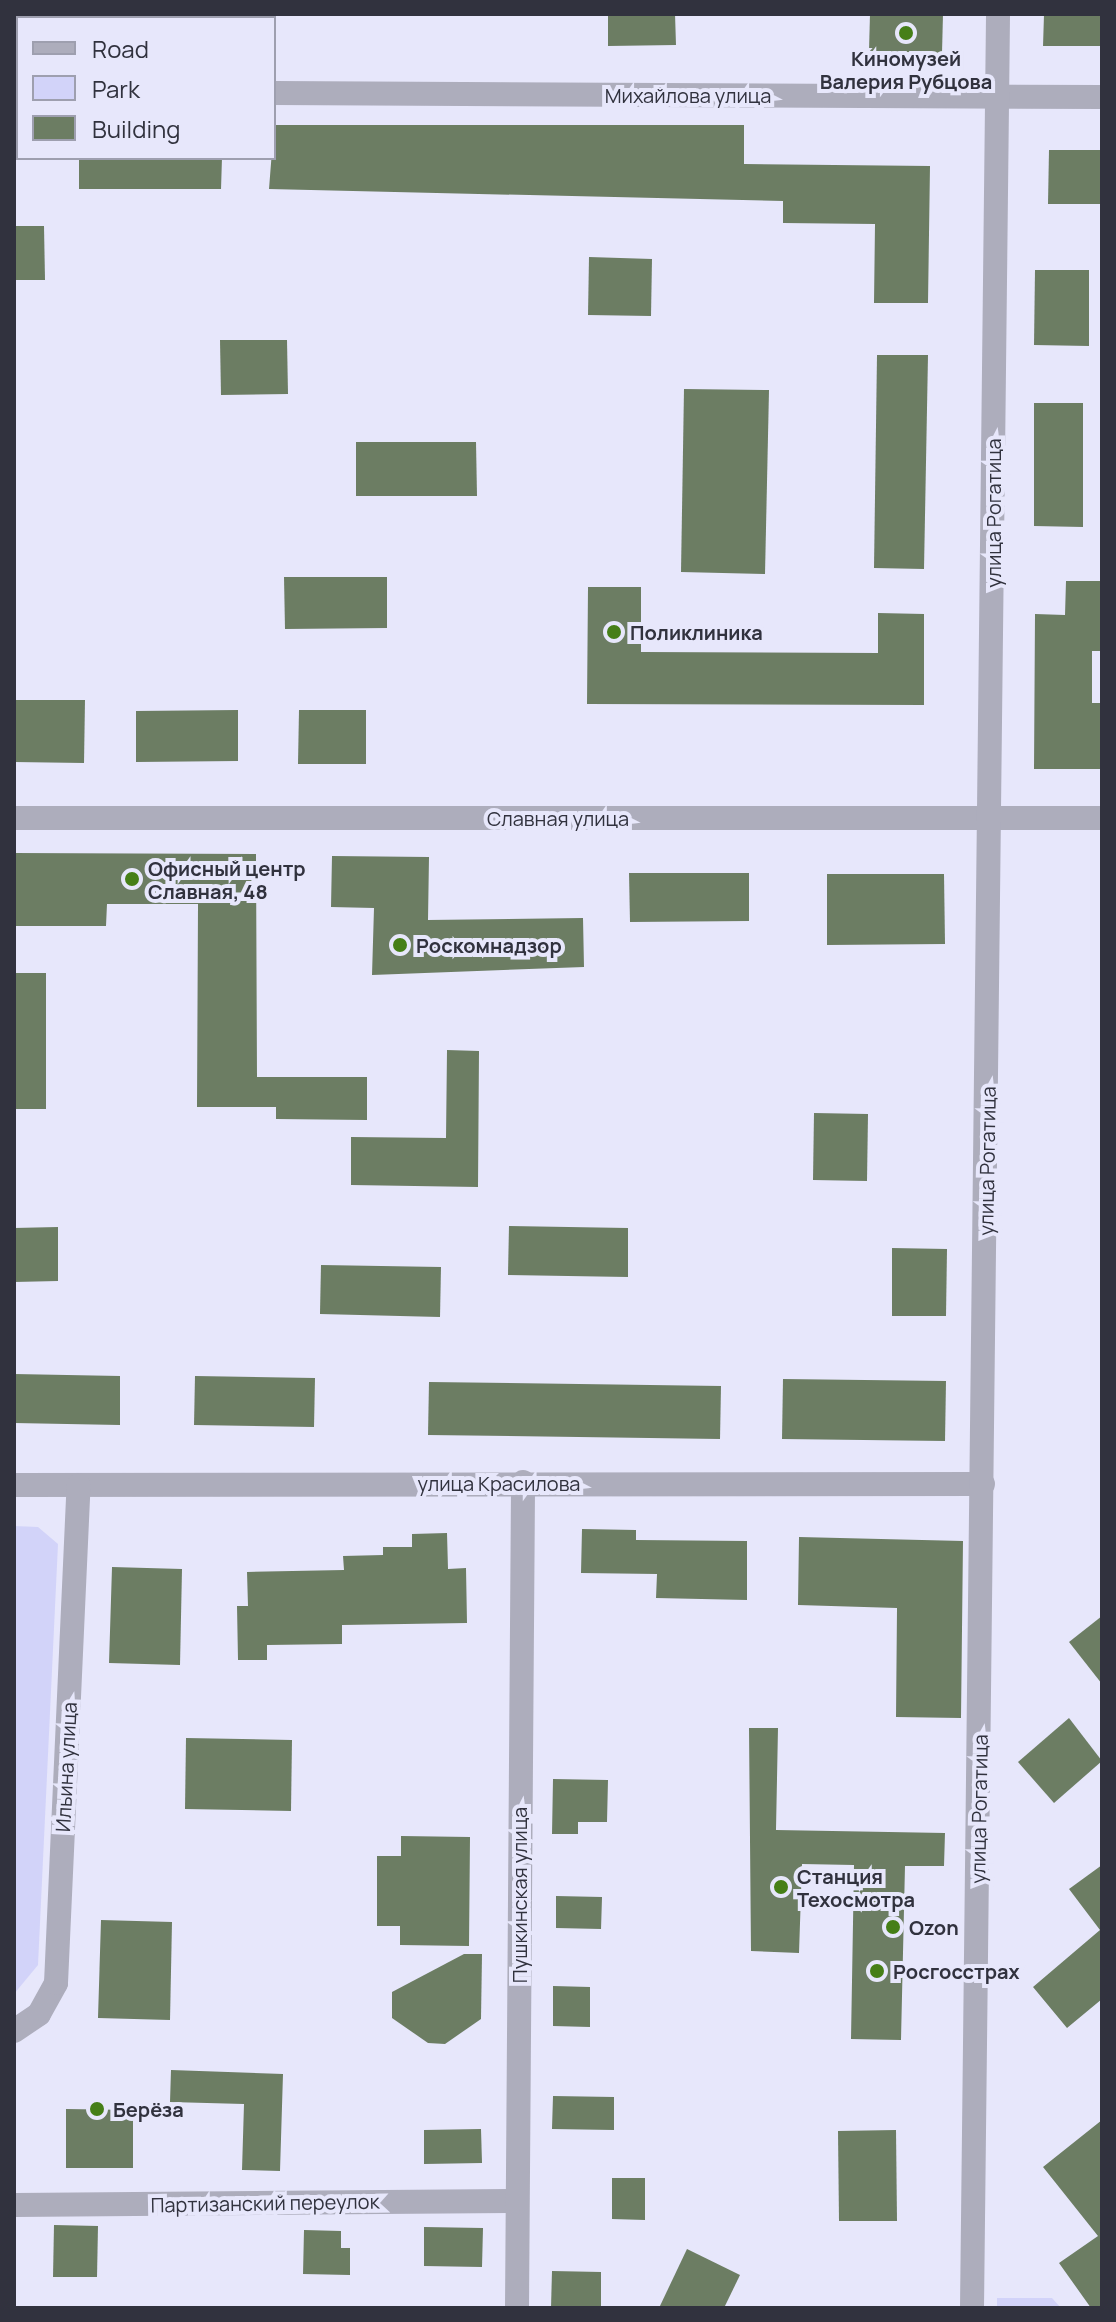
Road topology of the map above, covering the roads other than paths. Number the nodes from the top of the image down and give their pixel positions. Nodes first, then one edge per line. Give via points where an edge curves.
1 (998, 14) edge
2 (276, 93) edge
3 (997, 97) junction
4 (1102, 97) edge
5 (991, 817) junction
6 (14, 818) edge
7 (1102, 818) edge
8 (523, 1482) junction
9 (983, 1484) junction
10 (14, 1485) edge
11 (79, 1486) junction
12 (14, 2031) edge
13 (517, 2201) junction
14 (14, 2205) edge
15 (517, 2308) edge
16 (972, 2308) edge

1 - 3 street, улица Рогатица
2 - 3 street, Михайлова улица
3 - 4 street, Михайлова улица
3 - 5 street, улица Рогатица
5 - 6 street, Славная улица
5 - 7 street, Славная улица
5 - 9 street, улица Рогатица
8 - 9 street, улица Красилова
8 - 11 street, улица Красилова
8 - 13 street, Пушкинская улица
9 - 16 street, улица Рогатица
10 - 11 street, улица Красилова
11 - 12 street, Ильина улица via 56,1983 39,2014
13 - 14 street, Партизанский переулок
13 - 15 street, Пушкинская улица

